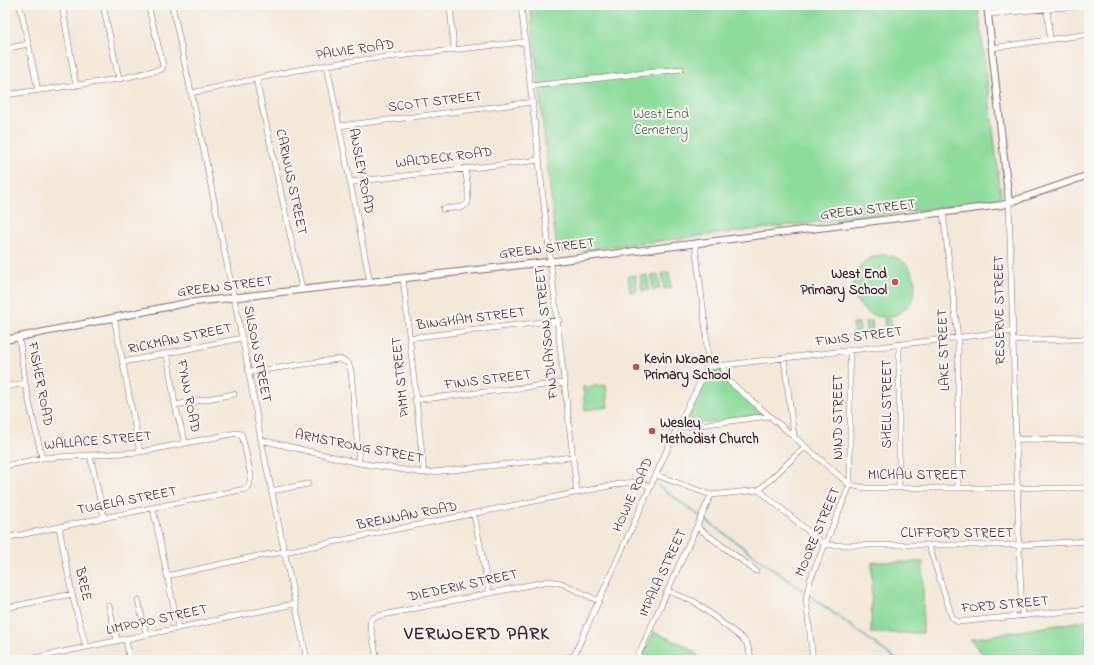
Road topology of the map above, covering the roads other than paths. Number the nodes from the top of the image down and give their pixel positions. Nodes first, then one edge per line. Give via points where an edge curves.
1 (20, 5) edge
2 (62, 5) edge
3 (103, 5) edge
4 (148, 5) edge
5 (172, 5) edge
6 (450, 5) edge
7 (522, 5) edge
8 (987, 5) edge
9 (1011, 5) edge
10 (1089, 5) edge
11 (1067, 6) edge
12 (1047, 9) junction
13 (1011, 12) junction
14 (988, 14) junction
15 (1089, 34) edge
16 (1050, 39) junction
17 (525, 42) junction
18 (28, 44) junction
19 (992, 48) junction
20 (5, 49) edge
21 (454, 50) junction
22 (327, 65) junction
23 (681, 69) dead end
24 (119, 79) junction
25 (256, 79) junction
26 (76, 86) junction
27 (531, 86) junction
28 (38, 90) junction
29 (191, 93) junction
30 (5, 95) edge
31 (533, 102) junction
32 (339, 126) junction
33 (540, 160) junction
34 (465, 168) junction
35 (1089, 175) edge
36 (351, 182) junction
37 (1009, 203) junction
38 (442, 210) dead end
39 (943, 212) junction
40 (695, 244) junction
41 (552, 261) junction
42 (403, 278) junction
43 (370, 282) junction
44 (302, 290) junction
45 (234, 297) junction
46 (114, 318) junction
47 (559, 320) junction
48 (1012, 331) junction
49 (19, 337) junction
50 (242, 338) junction
51 (409, 338) junction
52 (958, 338) junction
53 (1089, 339) edge
54 (5, 340) edge
55 (1013, 342) junction
56 (899, 344) junction
57 (850, 350) junction
58 (167, 353) junction
59 (784, 358) junction
60 (124, 362) junction
61 (723, 366) junction
62 (708, 367) junction
63 (249, 372) junction
64 (25, 383) junction
65 (563, 383) junction
66 (5, 387) edge
67 (234, 394) dead end
68 (415, 400) junction
69 (175, 405) junction
70 (769, 416) junction
71 (677, 428) junction
72 (794, 437) junction
73 (1016, 439) junction
74 (260, 440) junction
75 (1089, 440) edge
76 (185, 443) junction
77 (805, 447) junction
78 (140, 452) junction
79 (90, 455) junction
80 (572, 457) junction
81 (42, 458) junction
82 (359, 463) junction
83 (5, 466) edge
84 (424, 473) junction
85 (656, 475) junction
86 (250, 483) joint
87 (308, 484) dead end
88 (850, 485) junction
89 (650, 487) junction
90 (899, 488) junction
91 (958, 488) junction
92 (1017, 488) junction
93 (1089, 488) edge
94 (759, 490) junction
95 (271, 491) junction
96 (577, 493) junction
97 (710, 495) junction
98 (153, 508) junction
99 (474, 514) junction
100 (104, 518) junction
101 (59, 527) junction
102 (697, 527) junction
103 (5, 538) edge
104 (1089, 541) edge
105 (825, 545) junction
106 (1018, 545) junction
107 (929, 546) junction
108 (284, 552) junction
109 (756, 572) dead end
110 (167, 576) junction
111 (668, 591) junction
112 (489, 592) junction
113 (72, 594) junction
114 (138, 600) dead end
115 (599, 601) junction
116 (294, 604) junction
117 (109, 606) dead end
118 (5, 608) edge
119 (1089, 609) edge
120 (1022, 616) junction
121 (178, 627) junction
122 (146, 634) junction
123 (126, 638) junction
124 (117, 640) junction
125 (86, 647) junction
126 (573, 658) edge
127 (24, 660) edge
128 (129, 660) edge
129 (305, 660) edge
130 (377, 660) edge
131 (557, 660) edge
132 (636, 660) edge
133 (752, 660) edge
134 (813, 660) edge

1 - 18 street
2 - 26 street
3 - 24 street
4 - 24 street via 163,66 160,69
5 - 29 street, SILSON STREET
6 - 21 street
7 - 17 street, FINDLAYSON STREET
8 - 14 street, RESERVE STREET
9 - 13 street
10 - 11 street
11 - 12 street
12 - 13 street
12 - 16 street
13 - 14 street
14 - 19 street, RESERVE STREET
15 - 16 street
16 - 19 street
17 - 21 street, PALVIE ROAD
17 - 27 street, FINDLAYSON STREET
18 - 20 street
18 - 28 street
19 - 37 street, RESERVE STREET
21 - 22 street, PALVIE ROAD
22 - 25 street, PALVIE ROAD
22 - 32 street, ANSLEY ROAD
23 - 27 street
24 - 26 street
25 - 29 street, PALVIE ROAD
25 - 44 street, CARINUS STREET
26 - 28 street
27 - 31 street, FINDLAYSON STREET
28 - 30 street
29 - 45 street, SILSON STREET
31 - 32 street, SCOTT STREET
31 - 33 street, FINDLAYSON STREET
32 - 36 street, ANSLEY ROAD
33 - 34 street, WALDECK ROAD
33 - 41 street, FINDLAYSON STREET
34 - 36 street, WALDECK ROAD
34 - 38 street via 468,203 463,207
35 - 37 street, GREEN STREET
36 - 43 street, ANSLEY ROAD
37 - 39 street, GREEN STREET
37 - 48 street, RESERVE STREET
39 - 40 street, GREEN STREET
39 - 52 street, LAKE STREET
40 - 41 street, GREEN STREET
40 - 62 street
41 - 42 street, GREEN STREET
41 - 47 street, FINDLAYSON STREET
42 - 43 street, GREEN STREET
42 - 51 street, PIMM STREET
43 - 44 street, GREEN STREET
44 - 45 street, GREEN STREET
45 - 46 street, GREEN STREET via 186,303
45 - 50 street, SILSON STREET
46 - 49 street, GREEN STREET
46 - 60 street
47 - 51 street, BINGHAM STREET
47 - 65 street, FINDLAYSON STREET
48 - 52 street, FINIS STREET
48 - 55 street, RESERVE STREET
49 - 54 street, GREEN STREET
49 - 64 street, FISHER ROAD
50 - 58 street, RICKMAN STREET
50 - 63 street, SILSON STREET
51 - 68 street, PIMM STREET
52 - 56 street, FINIS STREET
52 - 91 street, LAKE STREET
53 - 55 street
55 - 73 street, RESERVE STREET
56 - 57 street, FINIS STREET
56 - 90 street, SHELL STREET
57 - 59 street, FINIS STREET
57 - 88 street, NIND STREET
58 - 60 street, RICKMAN STREET
58 - 69 street, FYNN ROAD
59 - 61 street, FINIS STREET
59 - 72 street
60 - 78 street
61 - 62 street, FINIS STREET
61 - 70 street, MICHAU STREET via 725,376 730,382
62 - 71 street, HOWIE ROAD
63 - 74 street, SILSON STREET
63 - 82 street via 339,360 348,363 351,371
64 - 66 street
64 - 81 street, FISHER ROAD
65 - 68 street, FINIS STREET
65 - 80 street, FINDLAYSON STREET
67 - 69 street
68 - 84 street, PIMM STREET
69 - 76 street, FYNN ROAD
70 - 71 street
70 - 72 street, MICHAU STREET
71 - 85 street, HOWIE ROAD
72 - 77 street, MICHAU STREET
73 - 75 street
73 - 92 street, RESERVE STREET
74 - 82 street, ARMSTRONG STREET
74 - 95 street, SILSON STREET
76 - 78 street, WALLACE STREET
76 - 86 street, WALLACE STREET via 234,432 241,434 251,476
77 - 88 street, MICHAU STREET
77 - 94 street
78 - 79 street, WALLACE STREET
79 - 81 street, WALLACE STREET
79 - 100 street
80 - 84 street, ARMSTRONG STREET
80 - 96 street, FINDLAYSON STREET
81 - 83 street, WALLACE STREET
82 - 84 street, ARMSTRONG STREET
85 - 89 street, HOWIE ROAD
85 - 97 street
86 - 98 street, TUGELA STREET via 245,489
87 - 95 street
88 - 90 street, MICHAU STREET via 865,488
88 - 105 street, MOORE STREET
89 - 96 street, BRENNAN ROAD via 640,482 624,483
89 - 115 street, HOWIE ROAD
90 - 91 street, MICHAU STREET
91 - 92 street, MICHAU STREET
92 - 93 street, MICHAU STREET
92 - 106 street, RESERVE STREET
94 - 97 street
94 - 105 street
95 - 108 street, SILSON STREET
96 - 99 street, BRENNAN ROAD
97 - 102 street, IMPALA STREET
98 - 100 street, TUGELA STREET
98 - 110 street
99 - 108 street, BRENNAN ROAD
99 - 112 street
100 - 101 street, TUGELA STREET
101 - 103 street, TUGELA STREET
101 - 113 street, BREE
102 - 109 street
102 - 111 street, IMPALA STREET
104 - 106 street, CLIFFORD STREET
105 - 107 street, CLIFFORD STREET
105 - 134 street, MOORE STREET via 806,594
106 - 107 street, CLIFFORD STREET
106 - 120 street, RESERVE STREET
107 - 120 street, FORD STREET via 954,620 968,622
108 - 110 street, BRENNAN ROAD
108 - 116 street, SILSON STREET
110 - 121 street
111 - 132 street, IMPALA STREET
111 - 133 street via 695,602 743,639
112 - 115 street, DIEDERIK STREET via 553,581
112 - 130 street, DIEDERIK STREET via 372,618 370,626
113 - 118 street
113 - 125 street, BREE
114 - 122 street
115 - 126 street, HOWIE ROAD
116 - 121 street, LIMPOPO STREET
116 - 129 street, SILSON STREET
117 - 124 street
119 - 120 street, FORD STREET
121 - 122 street, LIMPOPO STREET
122 - 123 street, LIMPOPO STREET
123 - 124 street, LIMPOPO STREET
123 - 128 street
124 - 125 street, LIMPOPO STREET
125 - 127 street, LIMPOPO STREET
126 - 131 street

